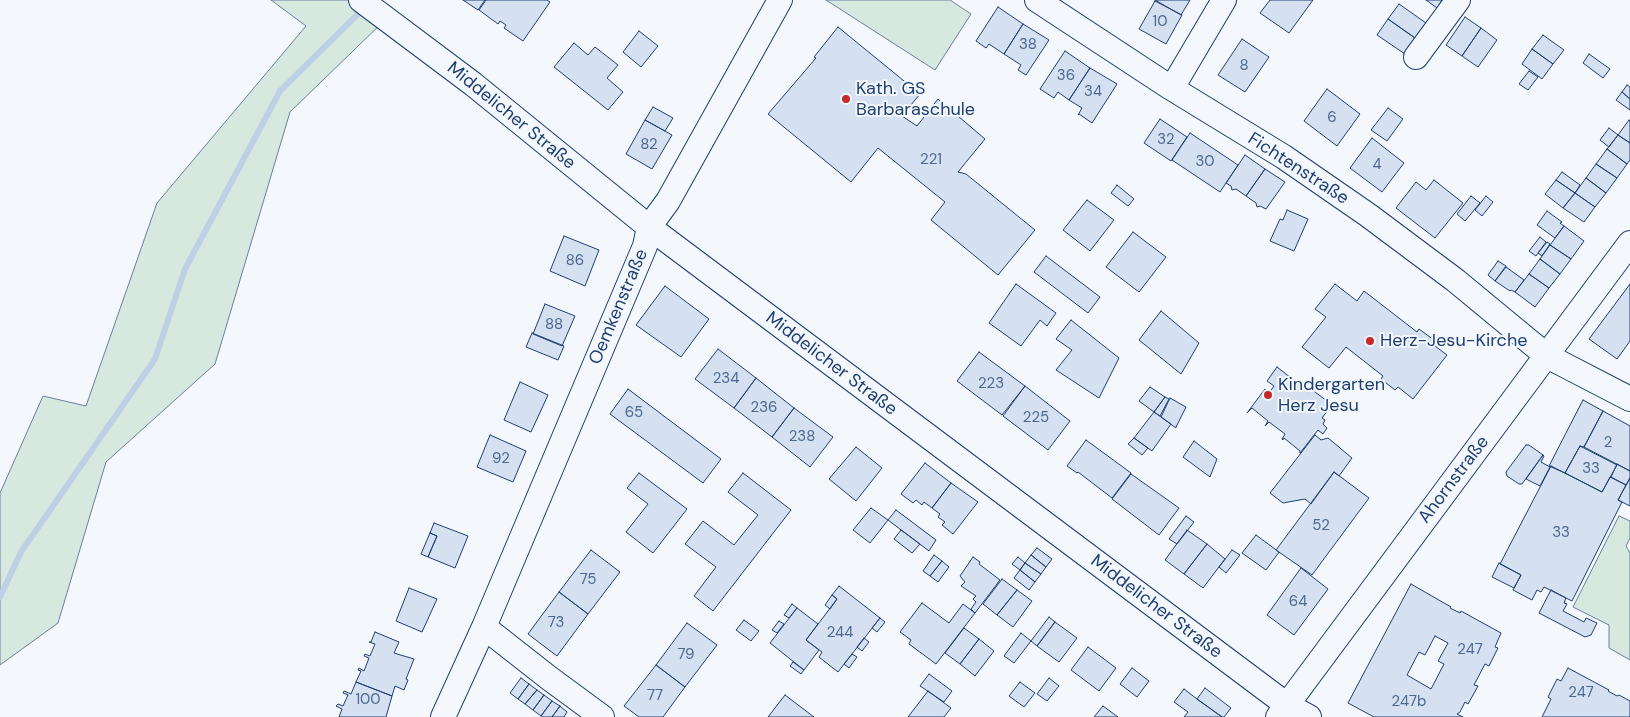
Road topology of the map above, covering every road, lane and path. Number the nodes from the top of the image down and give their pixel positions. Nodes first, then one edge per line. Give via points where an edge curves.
1 (362, 0) edge
2 (780, 0) edge
3 (1037, 0) edge
4 (1224, 0) edge
5 (1458, 0) edge
6 (1416, 57) dead end
7 (1172, 88) junction
8 (649, 227) junction
9 (1630, 243) edge
10 (1547, 356) junction
11 (1630, 399) edge
12 (484, 627) junction
13 (1283, 711) edge
14 (443, 717) edge
15 (602, 717) edge
16 (1309, 717) edge

1 - 8 street, Middelicher Straße via 473,84
2 - 8 street, Oemkenstraße via 668,201
3 - 7 street, Fichtenstraße
4 - 7 street
5 - 6 street
7 - 10 street, Fichtenstraße via 1284,157 1368,215 1455,280
8 - 12 street, Oemkenstraße via 645,246
8 - 13 street, Middelicher Straße
9 - 10 street, Ahornstraße
10 - 11 street, Fichtenstraße
10 - 13 street, Ahornstraße
12 - 14 street, Oemkenstraße
12 - 15 street
13 - 16 street, Middelicher Straße

